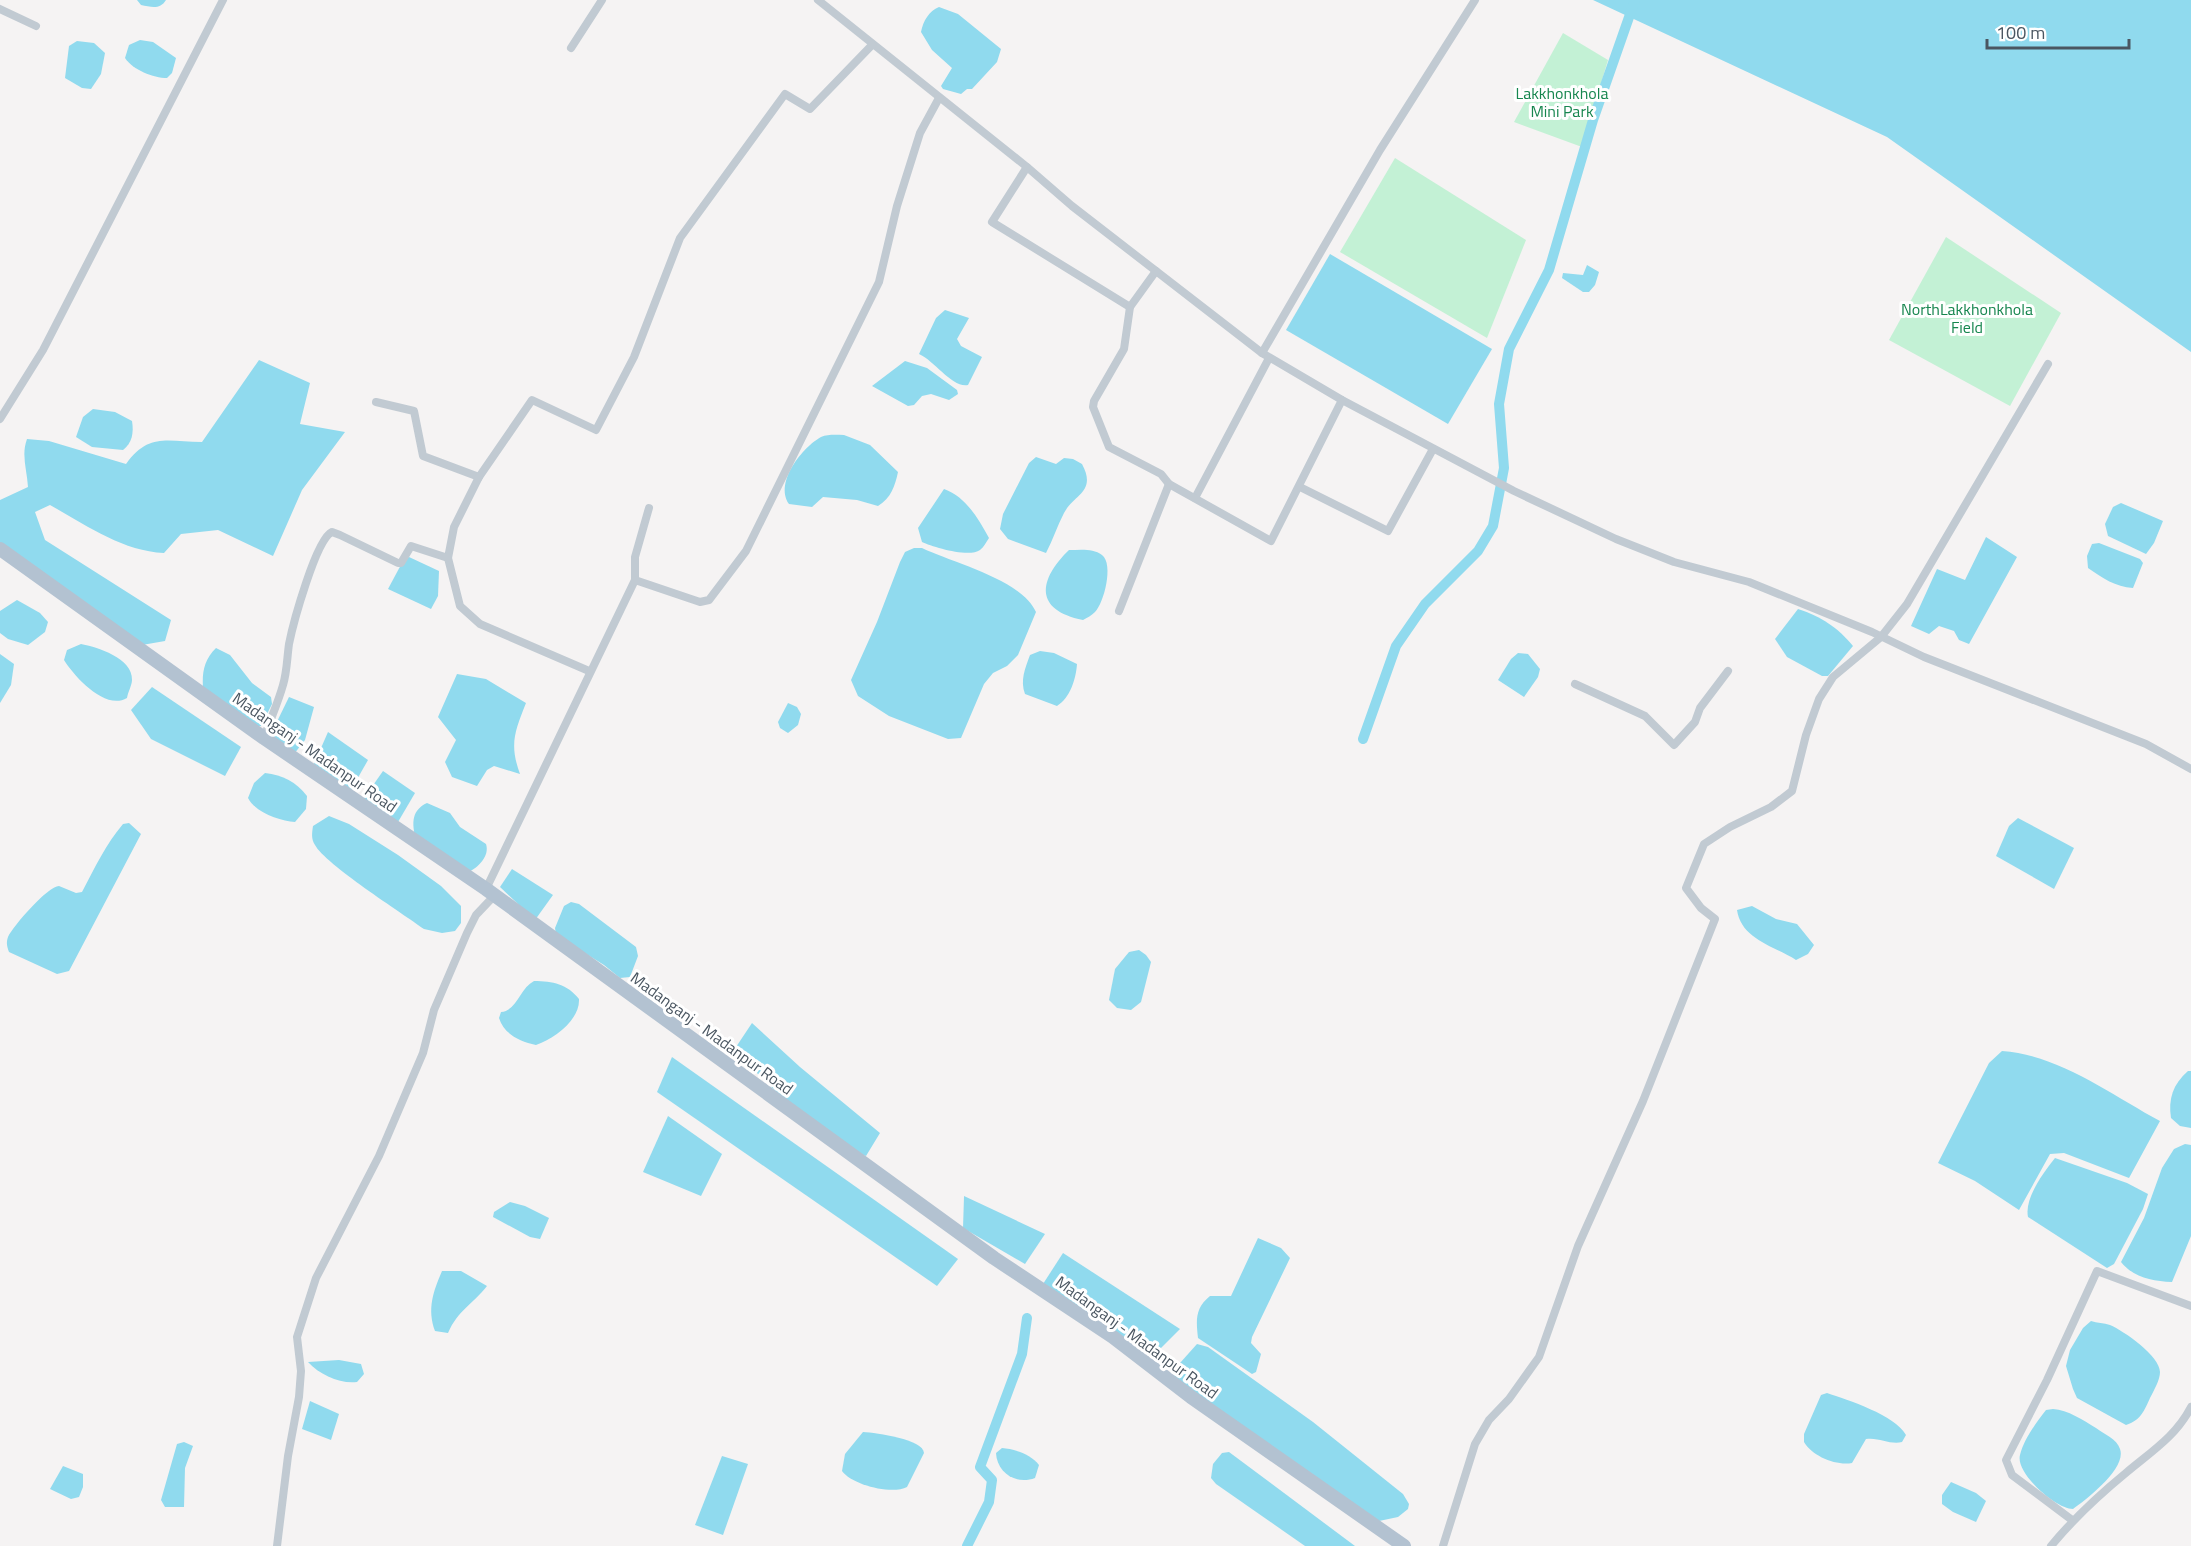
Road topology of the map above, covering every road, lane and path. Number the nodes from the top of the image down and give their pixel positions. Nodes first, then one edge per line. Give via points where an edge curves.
1 (223, 0) edge
2 (602, 0) edge
3 (818, 0) edge
4 (1475, 0) edge
5 (0, 9) edge
6 (36, 26) dead end
7 (872, 45) junction
8 (571, 48) dead end
9 (939, 98) junction
10 (1027, 166) junction
11 (1156, 271) junction
12 (1130, 307) junction
13 (1266, 356) junction
14 (2048, 364) dead end
15 (1342, 400) junction
16 (376, 402) dead end
17 (0, 419) edge
18 (1433, 449) junction
19 (479, 477) junction
20 (1169, 484) junction
21 (1300, 487) junction
22 (1195, 498) junction
23 (649, 508) dead end
24 (0, 549) edge
25 (448, 558) junction
26 (635, 580) junction
27 (1119, 611) dead end
28 (1881, 637) junction
29 (589, 671) junction
30 (1728, 671) dead end
31 (1575, 684) dead end
32 (264, 738) junction
33 (2191, 769) edge
34 (490, 892) junction
35 (2191, 1306) edge
36 (2191, 1407) edge
37 (2072, 1520) junction
38 (277, 1546) edge
39 (1404, 1546) edge
40 (1443, 1546) edge
41 (2052, 1546) edge

1 - 17 street via 43,350
2 - 8 street
3 - 7 street
4 - 13 street via 1380,150
5 - 6 street
7 - 9 street
7 - 19 street via 810,109 785,94 705,200 680,238 634,357 596,430 532,400
9 - 10 street
9 - 26 street via 920,133 879,282 746,551 709,600 699,602
10 - 11 street
10 - 12 street via 992,222
11 - 12 street
11 - 13 street
12 - 20 street via 1124,349 1094,401 1094,411 1109,447 1161,474
13 - 15 street
13 - 22 street
14 - 28 street via 1907,604
15 - 18 street
15 - 21 street
16 - 19 street via 414,411 423,456
18 - 21 street via 1388,531
18 - 28 street via 1616,539 1674,562 1749,582
19 - 25 street via 454,527
20 - 22 street
20 - 27 street
21 - 22 street via 1271,540
23 - 26 street via 635,557
24 - 32 main road, Madanganj - Madanpur Road
25 - 29 street via 460,606 480,624
25 - 32 street via 411,546 398,563 340,535 327,534 299,605 283,686
26 - 29 street
28 - 33 street via 2146,744
28 - 40 street via 1833,677 1819,699 1792,791 1704,844 1686,888 1701,908 1716,919 1643,1101 1578,1246 1539,1357 1475,1444
29 - 34 street
30 - 31 street via 1700,708 1695,722 1674,745 1645,716
32 - 34 main road, Madanganj - Madanpur Road
34 - 38 street via 467,933 434,1010 423,1053 379,1156 316,1278 297,1337 299,1397
34 - 39 main road, Madanganj - Madanpur Road via 994,1258 1113,1337
35 - 37 street via 2097,1271 2006,1460 2012,1474
36 - 37 street via 2165,1442
37 - 41 street

